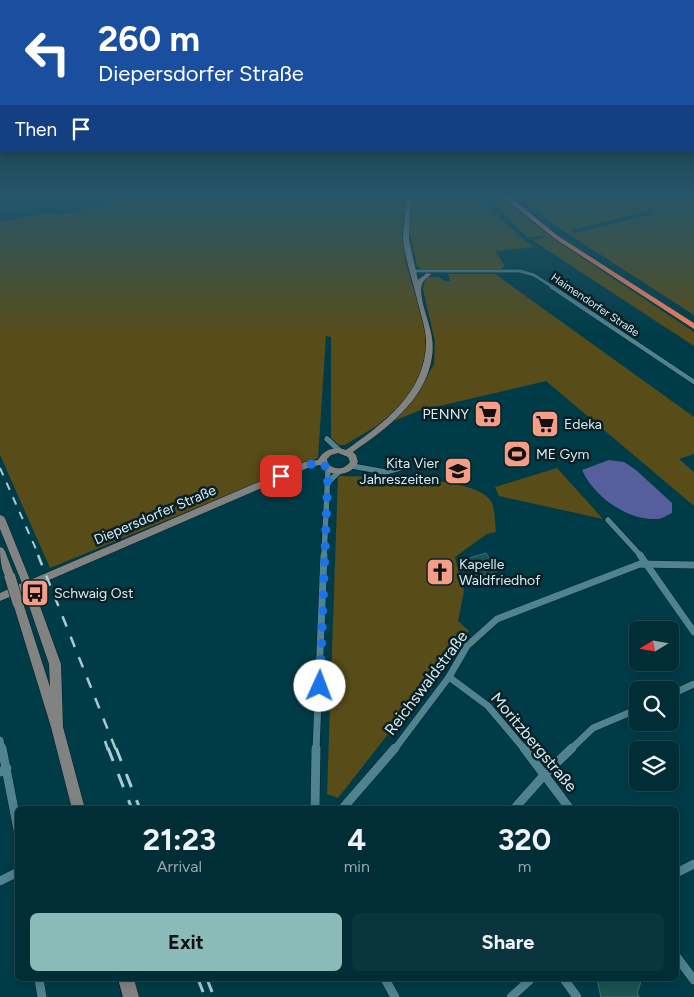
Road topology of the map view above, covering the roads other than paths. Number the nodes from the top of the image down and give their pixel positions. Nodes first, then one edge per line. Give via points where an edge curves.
1 (407, 243) edge
2 (564, 243) edge
3 (575, 243) edge
4 (414, 272) junction
5 (446, 272) junction
6 (429, 274) junction
7 (418, 290) junction
8 (694, 319) edge
9 (694, 327) edge
10 (694, 382) edge
11 (344, 451) junction
12 (325, 462) junction
13 (352, 466) junction
14 (404, 467) dead end
15 (339, 472) junction
16 (328, 483) junction
17 (0, 518) edge
18 (608, 520) dead end
19 (0, 551) edge
20 (648, 564) junction
21 (694, 565) edge
22 (27, 586) junction
23 (1, 597) edge
24 (694, 632) edge
25 (449, 677) junction
26 (694, 684) edge
27 (679, 691) edge
28 (629, 713) edge
29 (57, 726) junction
30 (0, 740) edge
31 (4, 770) edge
32 (545, 774) junction
33 (78, 806) edge
34 (314, 806) edge
35 (345, 806) edge
36 (517, 806) edge
37 (568, 806) edge
38 (15, 817) edge
39 (694, 864) edge
40 (679, 872) edge
41 (15, 873) edge
42 (0, 880) edge
43 (679, 960) edge
44 (694, 980) edge
45 (39, 981) edge
46 (127, 981) edge
47 (386, 981) edge
48 (529, 981) edge
49 (565, 981) edge
50 (40, 996) edge
51 (131, 997) edge
52 (395, 997) edge
53 (511, 997) edge
54 (576, 997) edge

1 - 4 street
2 - 9 highway
3 - 8 highway
4 - 5 street, Haimendorfer Straße
4 - 6 street, Haimendorfer Straße
4 - 7 street
5 - 6 street, Haimendorfer Straße
5 - 10 street, Haimendorfer Straße via 520,271 534,275
6 - 7 street via 421,280
7 - 11 street via 430,352 418,388 368,438
11 - 12 street, Diepersdorfer Straße
11 - 12 street via 326,439
11 - 13 street via 354,458
12 - 15 street
12 - 16 street
12 - 22 street, Diepersdorfer Straße via 303,466
13 - 14 street via 373,471
13 - 15 street
15 - 16 street
16 - 34 street
17 - 22 street
18 - 20 street
19 - 29 street, bridge
20 - 21 street, Reichswaldstraße
20 - 24 street
20 - 25 street, Reichswaldstraße via 640,564 497,619 467,646
22 - 23 street, Diepersdorfer Straße
22 - 29 street via 55,664
25 - 32 street, Moritzbergstraße via 488,706
25 - 35 street, Reichswaldstraße via 402,740
26 - 27 street
28 - 32 street via 593,728
29 - 33 main road
30 - 31 street
31 - 38 street
32 - 36 street
32 - 37 street, Moritzbergstraße
39 - 40 street
41 - 42 street
43 - 44 street
45 - 50 street
46 - 51 street
47 - 52 street
48 - 53 street
49 - 54 street

